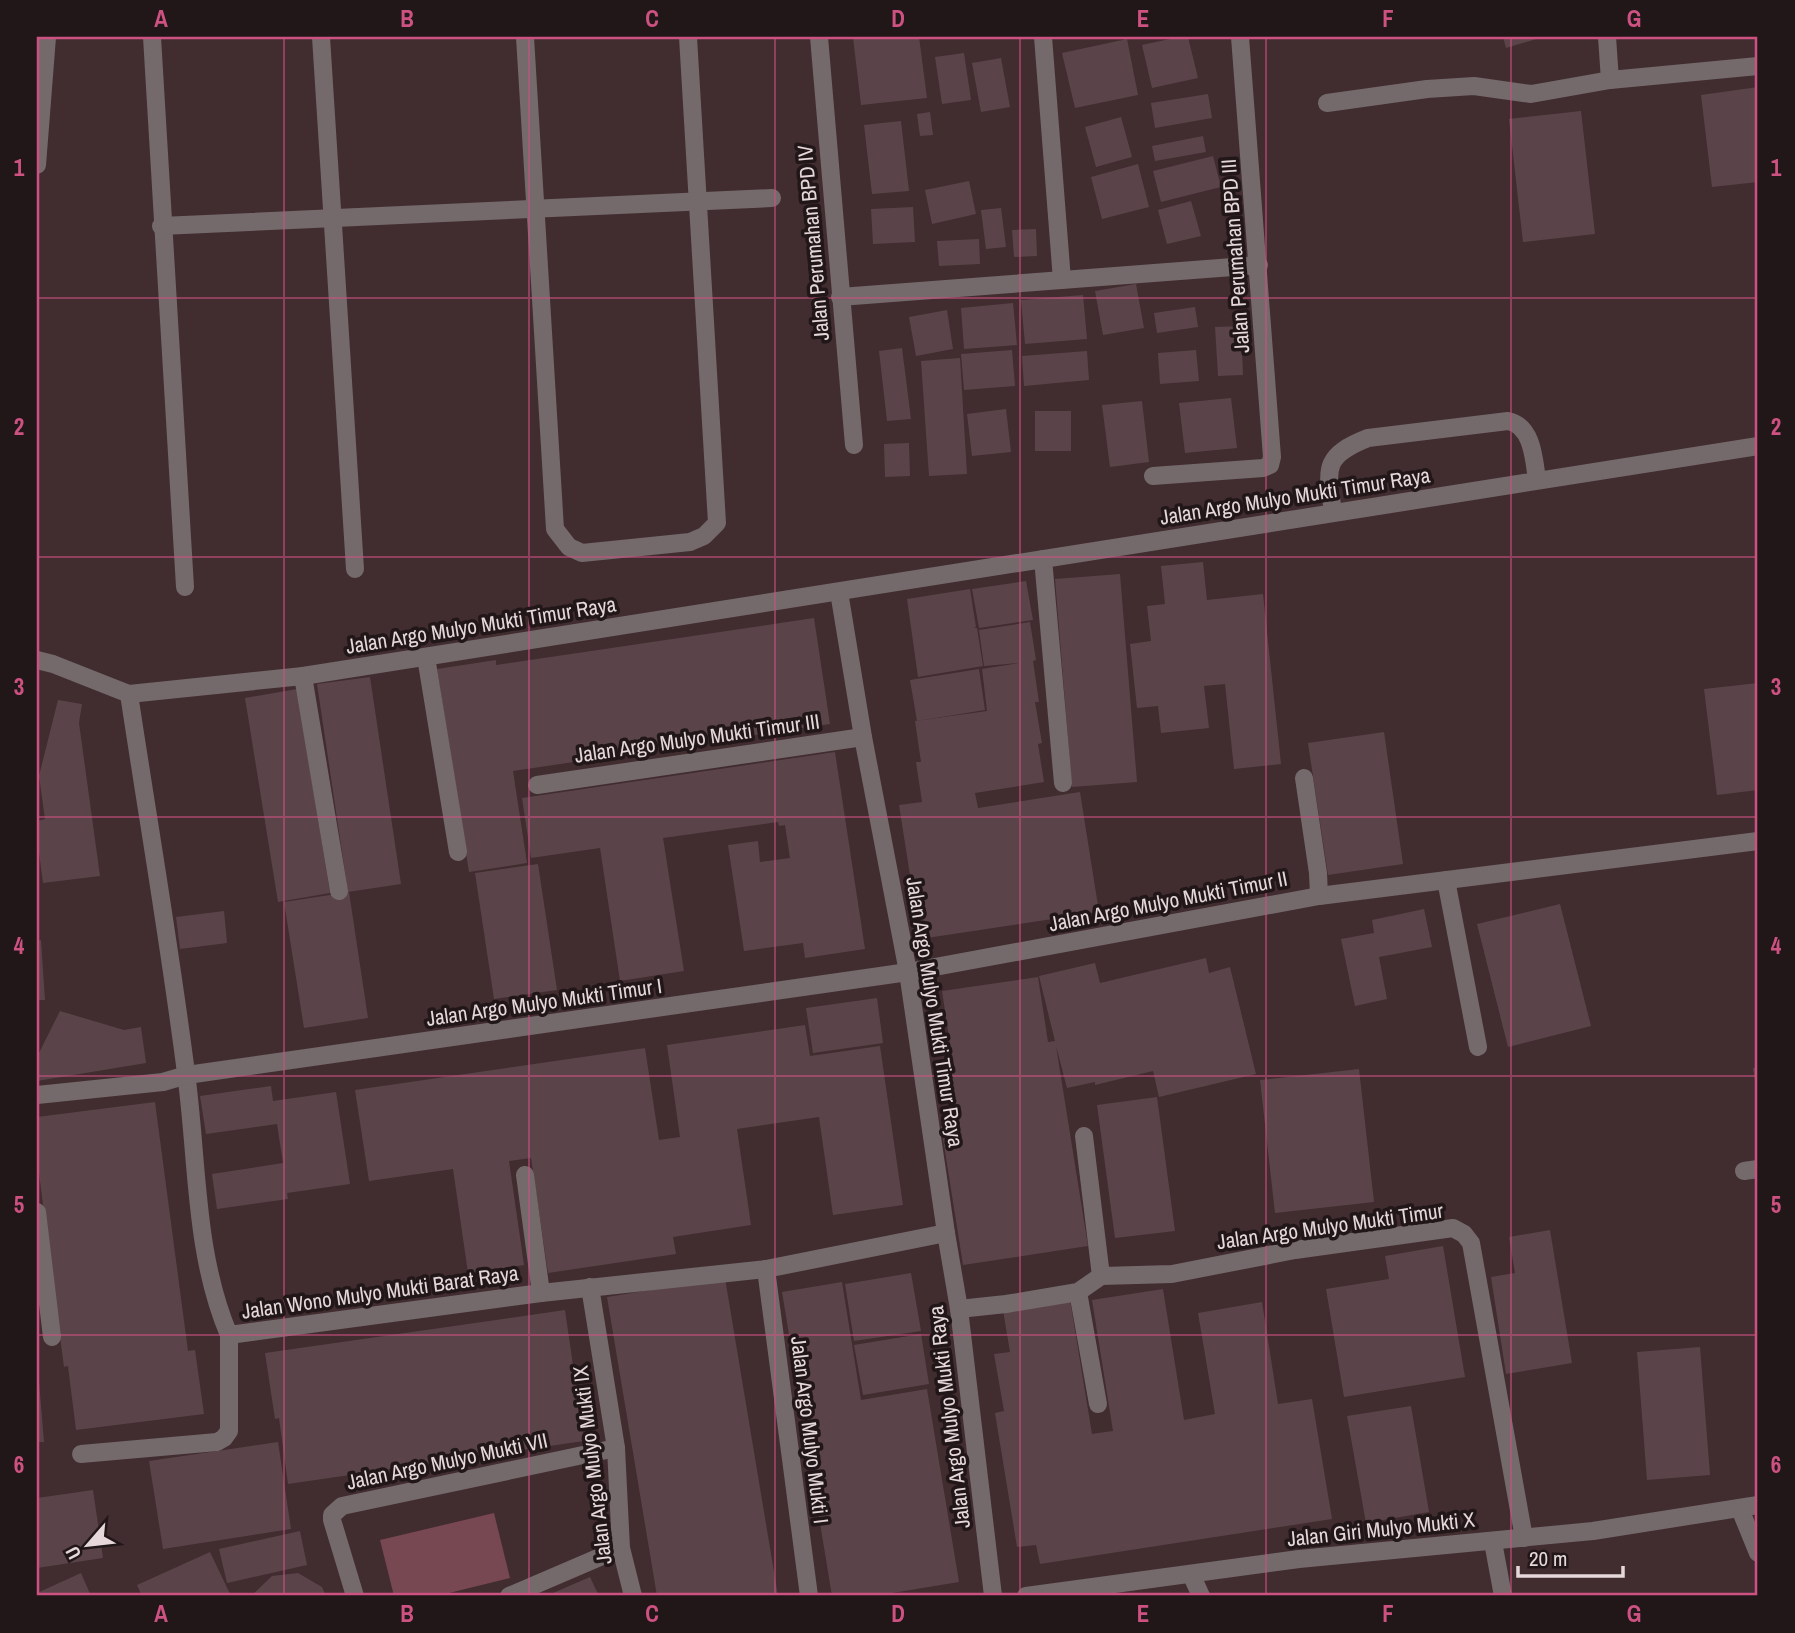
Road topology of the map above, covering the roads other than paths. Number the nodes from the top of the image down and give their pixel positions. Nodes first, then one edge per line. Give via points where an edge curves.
1 (47, 37) edge
2 (152, 37) edge
3 (321, 37) edge
4 (525, 37) edge
5 (688, 37) edge
6 (819, 37) edge
7 (1042, 37) edge
8 (1240, 37) edge
9 (1607, 37) edge
10 (1758, 66) edge
11 (1610, 80) junction
12 (1327, 103) dead end
13 (37, 165) edge
14 (772, 198) dead end
15 (697, 201) junction
16 (534, 209) junction
17 (333, 219) junction
18 (161, 226) junction
19 (1259, 265) junction
20 (1062, 280) junction
21 (840, 297) junction
22 (853, 445) dead end
23 (1758, 446) edge
24 (1536, 474) junction
25 (1153, 476) dead end
26 (1333, 509) junction
27 (1043, 559) junction
28 (355, 569) dead end
29 (185, 587) dead end
30 (839, 593) junction
31 (426, 657) junction
32 (37, 660) edge
33 (303, 676) junction
34 (129, 694) junction
35 (863, 737) junction
36 (1304, 778) dead end
37 (1063, 783) dead end
38 (537, 785) dead end
39 (1750, 841) edge
40 (458, 852) dead end
41 (1446, 880) junction
42 (339, 891) dead end
43 (1319, 896) junction
44 (908, 972) junction
45 (1478, 1047) dead end
46 (187, 1075) junction
47 (37, 1095) edge
48 (1084, 1136) dead end
49 (525, 1175) dead end
50 (37, 1212) edge
51 (946, 1233) junction
52 (766, 1269) junction
53 (1101, 1276) junction
54 (590, 1287) junction
55 (1078, 1292) junction
56 (541, 1293) junction
57 (959, 1309) junction
58 (229, 1335) junction
59 (52, 1337) dead end
60 (1098, 1404) dead end
61 (616, 1448) junction
62 (81, 1454) dead end
63 (1758, 1505) edge
64 (1740, 1508) junction
65 (1524, 1538) junction
66 (1493, 1542) junction
67 (621, 1548) junction
68 (1758, 1553) edge
69 (1191, 1574) junction
70 (355, 1596) edge
71 (509, 1596) edge
72 (633, 1596) edge
73 (809, 1596) edge
74 (993, 1596) edge
75 (1026, 1596) edge
76 (1201, 1596) edge
77 (1503, 1596) edge

1 - 13 street
2 - 18 street
3 - 17 street
4 - 16 street
5 - 15 street
6 - 21 street, Jalan Perumahan BPD IV
7 - 20 street
8 - 19 street, Jalan Perumahan BPD III
9 - 11 street
10 - 11 street
11 - 12 street via 1531,94 1474,86
14 - 15 street
15 - 16 street
15 - 16 street via 718,523 690,542 582,553 569,547 555,529
16 - 17 street
17 - 18 street
17 - 28 street
18 - 29 street
19 - 20 street
19 - 25 street, Jalan Perumahan BPD III via 1270,465
20 - 21 street
21 - 22 street, Jalan Perumahan BPD IV
23 - 24 street, Jalan Argo Mulyo Mukti Timur Raya
24 - 26 street, Jalan Argo Mulyo Mukti Timur Raya
24 - 26 street via 1522,427 1508,421 1368,438 1338,455 1328,469
26 - 27 street, Jalan Argo Mulyo Mukti Timur Raya
27 - 30 street, Jalan Argo Mulyo Mukti Timur Raya
27 - 37 street
30 - 31 street, Jalan Argo Mulyo Mukti Timur Raya
30 - 35 street, Jalan Argo Mulyo Mukti Timur Raya
31 - 33 street, Jalan Argo Mulyo Mukti Timur Raya
31 - 40 street
32 - 34 street
33 - 34 street, Jalan Argo Mulyo Mukti Timur Raya
33 - 42 street
34 - 46 street, Jalan Wono Mulyo Mukti Barat Raya
35 - 38 street, Jalan Argo Mulyo Mukti Timur III
35 - 44 street, Jalan Argo Mulyo Mukti Timur Raya
36 - 43 street, Jalan Argo Mulyo Mukti Timur II
39 - 41 street
41 - 43 street
41 - 45 street
43 - 44 street, Jalan Argo Mulyo Mukti Timur II
44 - 46 street, Jalan Argo Mulyo Mukti Timur I
44 - 51 street, Jalan Argo Mulyo Mukti Timur Raya
46 - 47 street, Jalan Argo Mulyo Mukti Timur I via 163,1082
46 - 58 street, Jalan Wono Mulyo Mukti Barat Raya via 205,1261
48 - 53 street
49 - 56 street
50 - 59 street
51 - 52 street, Jalan Wono Mulyo Mukti Barat Raya
51 - 57 street, Jalan Argo Mulyo Mukti Raya
52 - 54 street, Jalan Wono Mulyo Mukti Barat Raya
52 - 73 street, Jalan Argo Mulyo Mukti I
53 - 55 street
53 - 65 street, Jalan Argo Mulyo Mukti Timur via 1172,1274 1295,1250 1453,1228 1464,1234 1471,1243
54 - 56 street, Jalan Wono Mulyo Mukti Barat Raya
54 - 61 street, Jalan Argo Mulyo Mukti IX
55 - 57 street
55 - 60 street
56 - 58 street, Jalan Wono Mulyo Mukti Barat Raya
57 - 74 street, Jalan Argo Mulyo Mukti Raya
58 - 62 street via 229,1431 224,1438
61 - 67 street, Jalan Argo Mulyo Mukti IX
61 - 70 street, Jalan Argo Mulyo Mukti VII via 342,1506 332,1520
63 - 64 street, Jalan Giri Mulyo Mukti X
64 - 65 street, Jalan Giri Mulyo Mukti X
64 - 68 street
65 - 66 street, Jalan Giri Mulyo Mukti X
66 - 69 street, Jalan Giri Mulyo Mukti X
66 - 77 street
67 - 71 street
67 - 72 street, Jalan Argo Mulyo Mukti IX
69 - 75 street, Jalan Giri Mulyo Mukti X
69 - 76 street

